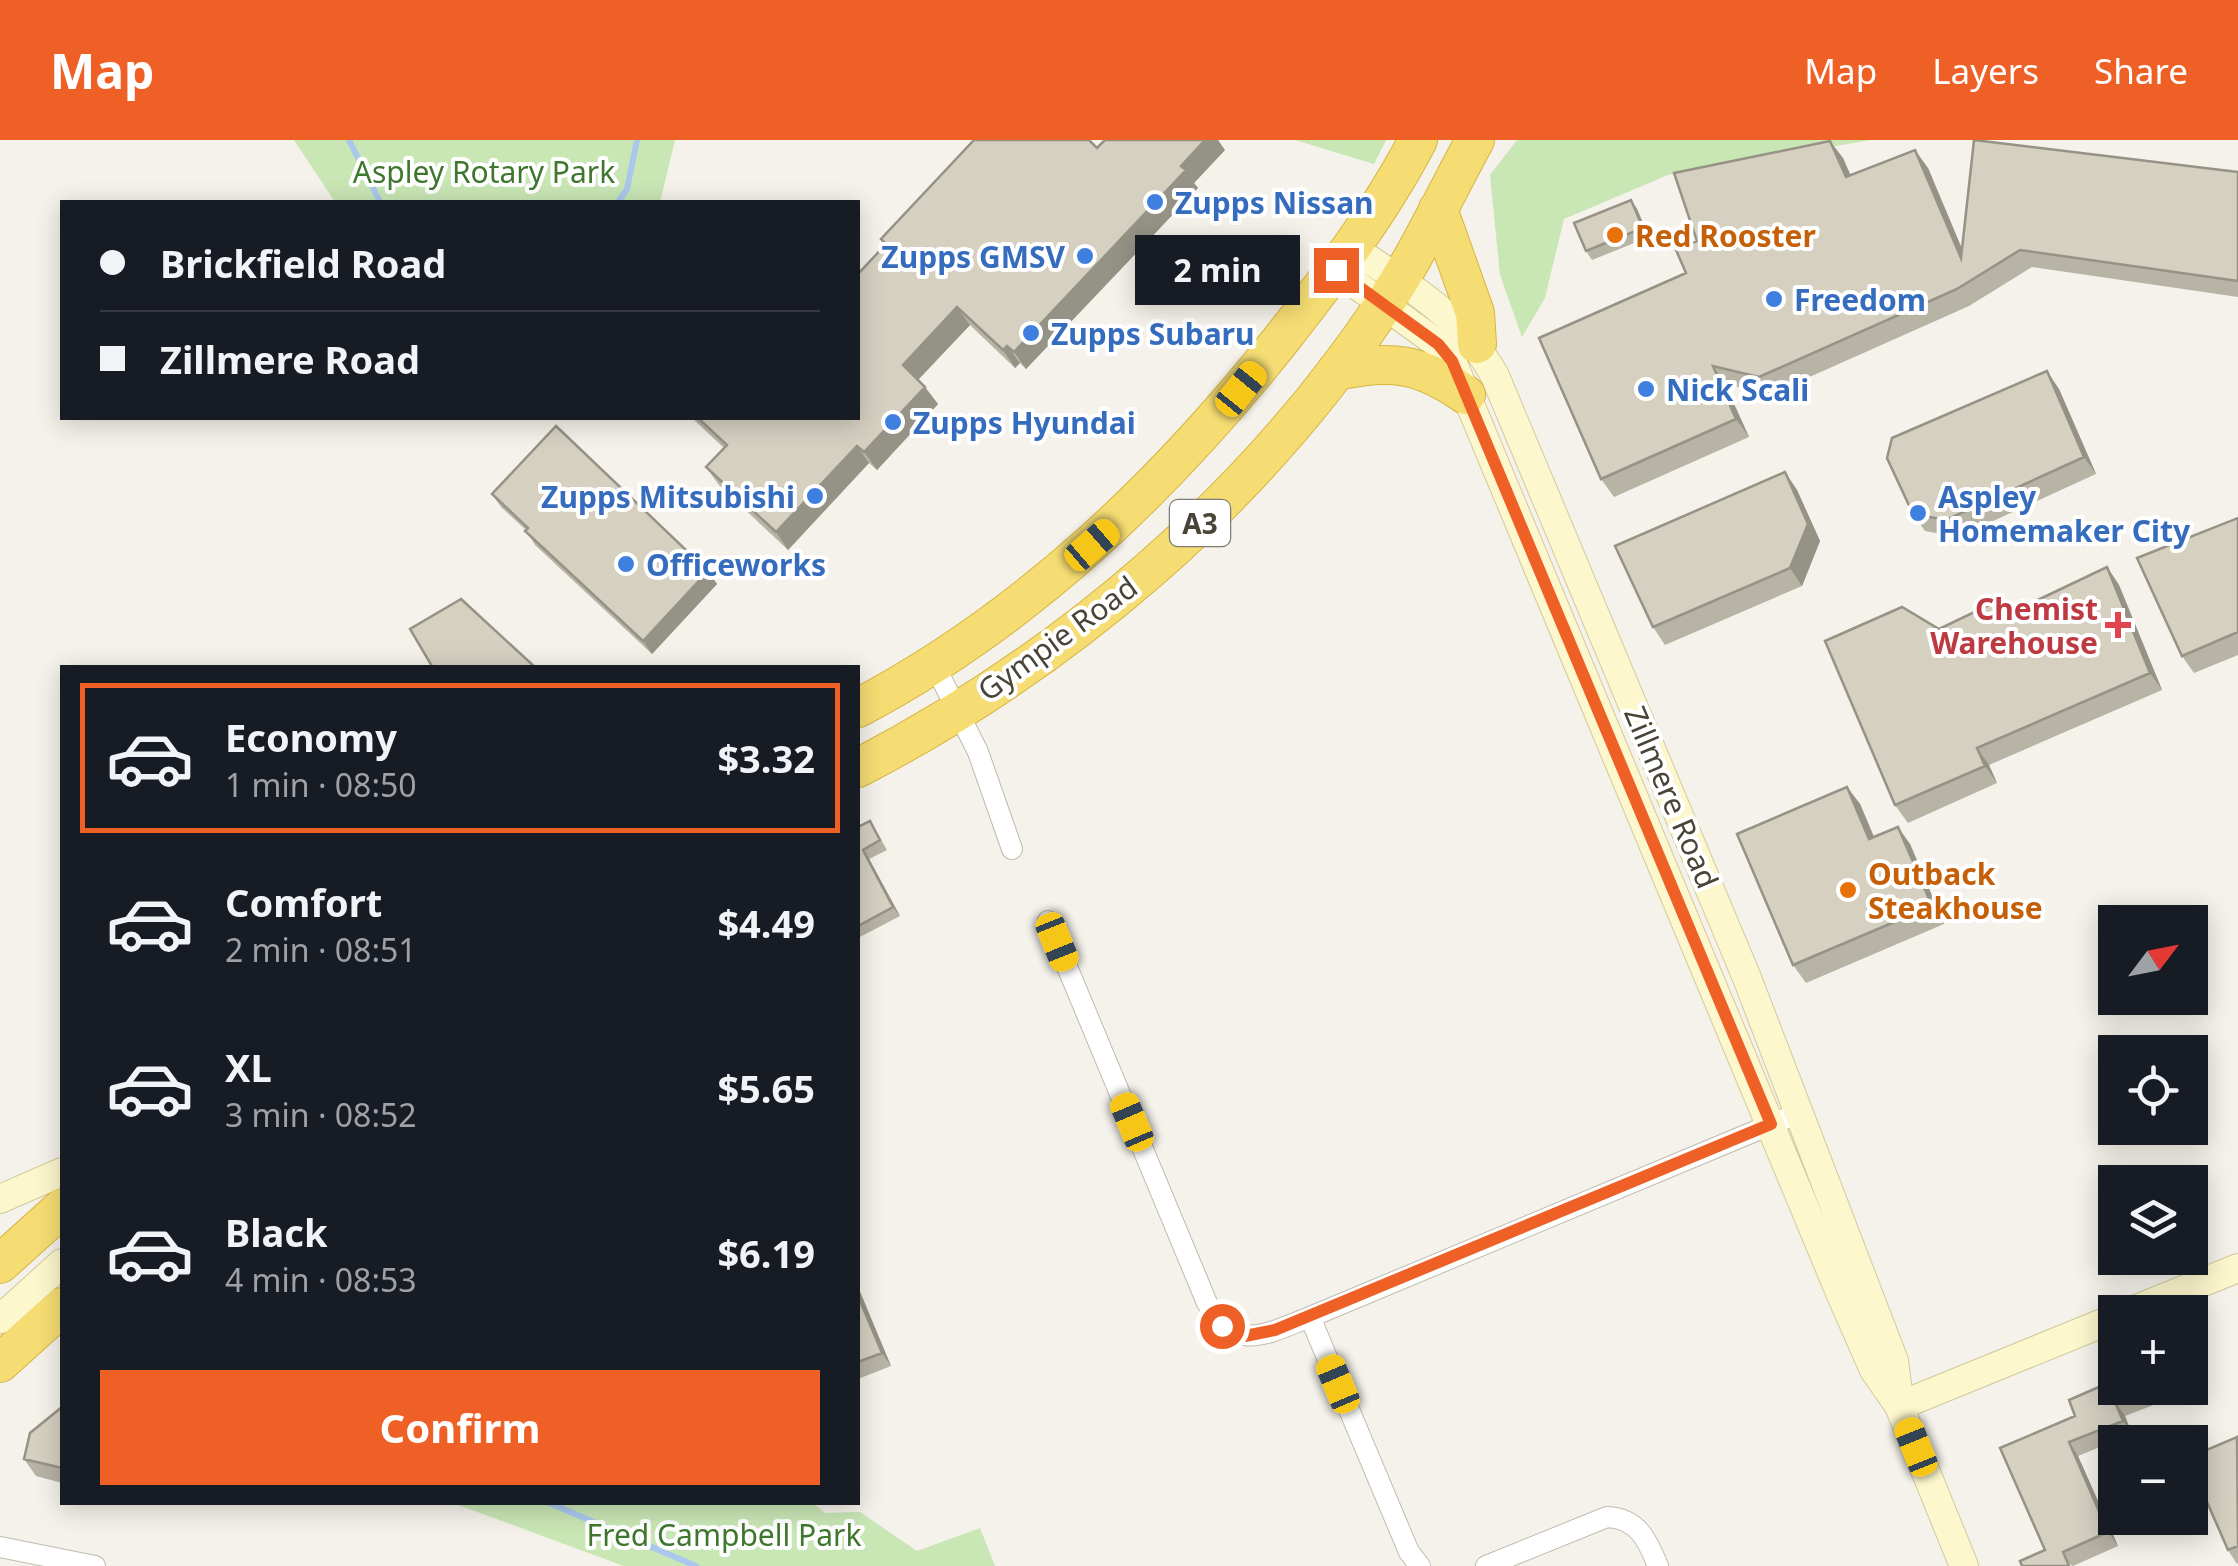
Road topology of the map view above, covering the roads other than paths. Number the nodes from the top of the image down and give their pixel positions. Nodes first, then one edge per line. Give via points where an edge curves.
1 (1413, 150) edge
2 (1467, 156) edge
3 (1438, 209) junction
4 (1344, 259) junction
5 (1392, 292) junction
6 (1477, 344) junction
7 (1336, 370) junction
8 (1466, 395) junction
9 (934, 664) junction
10 (860, 707) edge
11 (956, 712) junction
12 (860, 767) edge
13 (1012, 849) dead end
14 (1048, 921) dead end
15 (1802, 1112) junction
16 (1771, 1124) junction
17 (60, 1173) edge
18 (0, 1198) edge
19 (60, 1210) edge
20 (0, 1264) edge
21 (60, 1265) edge
22 (2238, 1268) edge
23 (2171, 1295) edge
24 (60, 1308) edge
25 (1310, 1317) junction
26 (0, 1319) edge
27 (2098, 1325) edge
28 (0, 1363) edge
29 (1899, 1406) junction
30 (0, 1548) edge
31 (95, 1566) edge
32 (1420, 1566) edge
33 (1486, 1566) edge
34 (1658, 1566) edge
35 (1964, 1566) edge

1 - 4 highway, Gympie Road / A3
2 - 3 highway, Gympie Road / A3
3 - 5 highway, Gympie Road / A3
3 - 6 highway via 1475,313
4 - 5 main road, Zillmere Road
4 - 9 highway, Gympie Road / A3 via 1224,410 1139,502 1074,561
5 - 6 main road, Zillmere Road via 1438,306
5 - 7 highway, Gympie Road / A3
5 - 8 main road, Zillmere Road via 1452,361
6 - 15 main road, Zillmere Road via 1565,539
7 - 8 highway via 1396,364 1434,374
7 - 11 highway, Gympie Road / A3 via 1176,547 1082,626
8 - 16 main road, Zillmere Road
9 - 10 highway, Gympie Road / A3
9 - 11 street
11 - 12 highway, Gympie Road / A3
11 - 13 street via 986,772
14 - 25 street via 1215,1318 1233,1332 1259,1336
15 - 16 street
15 - 29 main road, Zillmere Road via 1894,1362
16 - 25 street
16 - 29 main road, Zillmere Road via 1874,1370
17 - 18 main road
19 - 20 highway
21 - 26 main road
22 - 23 main road
24 - 28 highway
25 - 32 street
27 - 29 main road
29 - 35 main road, Zillmere Road
30 - 31 street
33 - 34 street via 1608,1517 1636,1527

